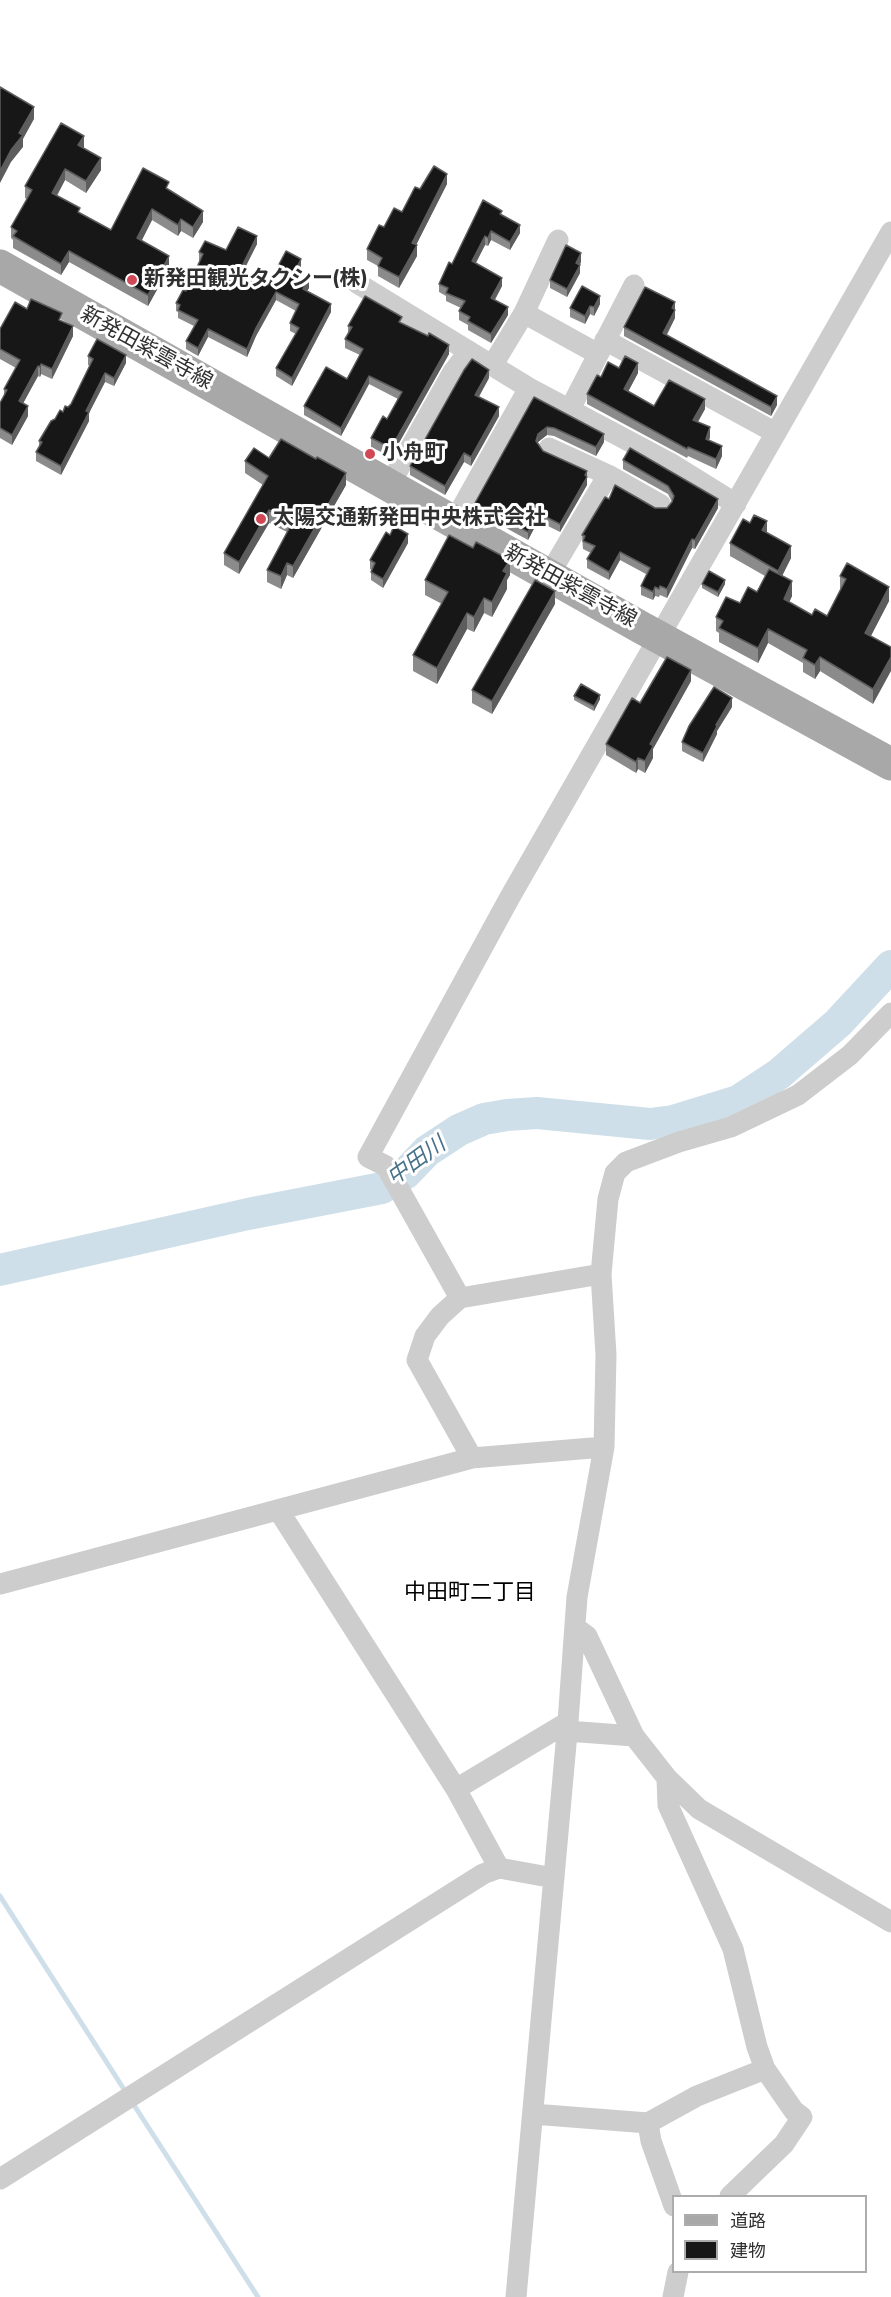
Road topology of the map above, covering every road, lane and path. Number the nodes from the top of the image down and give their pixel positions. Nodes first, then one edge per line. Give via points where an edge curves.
1 (891, 232) edge
2 (558, 240) dead end
3 (0, 267) edge
4 (357, 283) dead end
5 (634, 285) dead end
6 (524, 313) junction
7 (602, 347) junction
8 (469, 351) junction
9 (492, 366) junction
10 (529, 388) junction
11 (570, 409) junction
12 (776, 433) junction
13 (549, 447) dead end
14 (608, 475) junction
15 (389, 486) junction
16 (736, 504) junction
17 (662, 505) edge
18 (454, 522) junction
19 (549, 575) junction
20 (660, 637) junction
21 (891, 764) edge
22 (891, 1013) edge
23 (601, 1274) junction
24 (460, 1298) junction
25 (604, 1447) junction
26 (472, 1458) junction
27 (279, 1510) junction
28 (0, 1584) edge
29 (576, 1628) junction
30 (568, 1726) junction
31 (634, 1736) junction
32 (667, 1778) junction
33 (456, 1789) junction
34 (499, 1868) junction
35 (554, 1878) junction
36 (891, 1922) edge
37 (765, 2069) junction
38 (533, 2114) junction
39 (648, 2123) junction
40 (0, 2179) edge
41 (731, 2195) edge
42 (672, 2200) edge
43 (678, 2273) edge
44 (516, 2297) edge
45 (673, 2297) edge

1 - 12 street
2 - 6 street
3 - 15 main road, 新発田紫雲寺線
4 - 8 street
5 - 7 street
6 - 7 street
6 - 9 street
7 - 11 street
7 - 12 street
8 - 9 street
8 - 15 street via 453,372
9 - 10 street
10 - 11 street
10 - 18 street
11 - 16 street
12 - 16 street
13 - 14 street
14 - 17 street
14 - 19 street
15 - 18 main road, 新発田紫雲寺線
16 - 20 street
18 - 19 main road, 新発田紫雲寺線
19 - 20 main road, 新発田紫雲寺線
20 - 21 main road, 新発田紫雲寺線
20 - 24 street via 516,887 368,1157 386,1166
22 - 23 street via 850,1055 798,1095 731,1127 626,1162 615,1173 608,1199
23 - 24 street
23 - 25 street via 606,1355
24 - 26 street via 425,1336 417,1360
25 - 26 street
25 - 29 street via 577,1597
26 - 27 street
27 - 28 street
27 - 33 street
29 - 30 street
29 - 31 street via 587,1636
30 - 31 street
30 - 33 street
30 - 35 street
31 - 32 street
32 - 36 street via 699,1809
32 - 37 street via 668,1805 733,1949
33 - 34 street
34 - 35 street
34 - 40 street via 483,1874
35 - 38 street
37 - 39 street via 697,2096
37 - 41 street via 802,2117 784,2144
38 - 39 street
38 - 44 street
39 - 42 street
43 - 45 street

